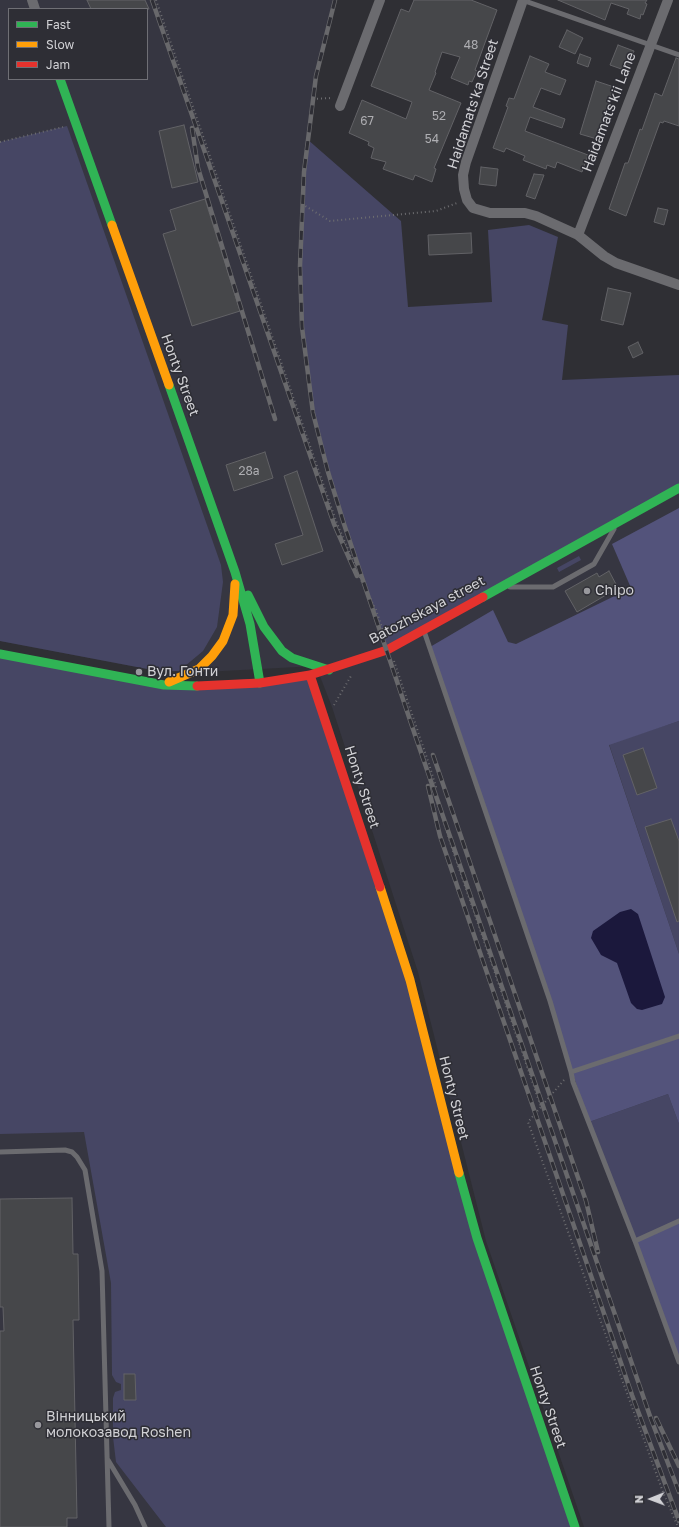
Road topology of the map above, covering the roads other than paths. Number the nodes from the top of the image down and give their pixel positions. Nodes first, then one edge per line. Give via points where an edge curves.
1 (380, 0) edge
2 (522, 0) edge
3 (668, 0) edge
4 (650, 46) junction
5 (679, 55) edge
6 (60, 80) edge
7 (342, 102) road end
8 (578, 235) junction
9 (679, 285) edge
10 (679, 488) edge
11 (617, 523) junction
12 (235, 572) junction
13 (501, 587) junction
14 (424, 630) junction
15 (0, 654) edge
16 (329, 670) junction
17 (310, 675) junction
18 (260, 683) junction
19 (164, 684) junction
20 (679, 1036) edge
21 (572, 1072) junction
22 (0, 1152) edge
23 (679, 1222) edge
24 (635, 1241) junction
25 (679, 1362) edge
26 (107, 1460) junction
27 (109, 1527) edge
28 (145, 1527) edge
29 (575, 1527) edge

1 - 7 street
2 - 4 lane
2 - 8 street, Haidamats'ka Street via 466,162 463,175 464,189 473,208 490,213 525,213
3 - 4 street, Haidamats'kii Lane
4 - 5 lane
4 - 8 street, Haidamats'kii Lane
6 - 12 street, Honty Street
8 - 9 street via 616,263
10 - 11 street, Batozhskaya street
11 - 13 street, Batozhskaya street
11 - 13 lane via 594,564 553,587
12 - 16 street via 264,627 282,651 292,658
12 - 18 street, Honty Street via 250,624
12 - 19 street via 233,615 223,641 199,669
13 - 14 street, Batozhskaya street
14 - 16 street, Batozhskaya street via 390,648
14 - 21 lane
15 - 19 street, Batozhskaya street
16 - 17 street, Batozhskaya street
17 - 18 street, Batozhskaya street
17 - 29 street, Honty Street via 410,980 477,1238
18 - 19 street, Batozhskaya street via 218,686
20 - 21 lane
21 - 24 lane
22 - 26 lane via 65,1150 77,1157 85,1170 102,1271
23 - 24 lane
24 - 25 lane
26 - 27 lane
26 - 28 lane via 135,1505

